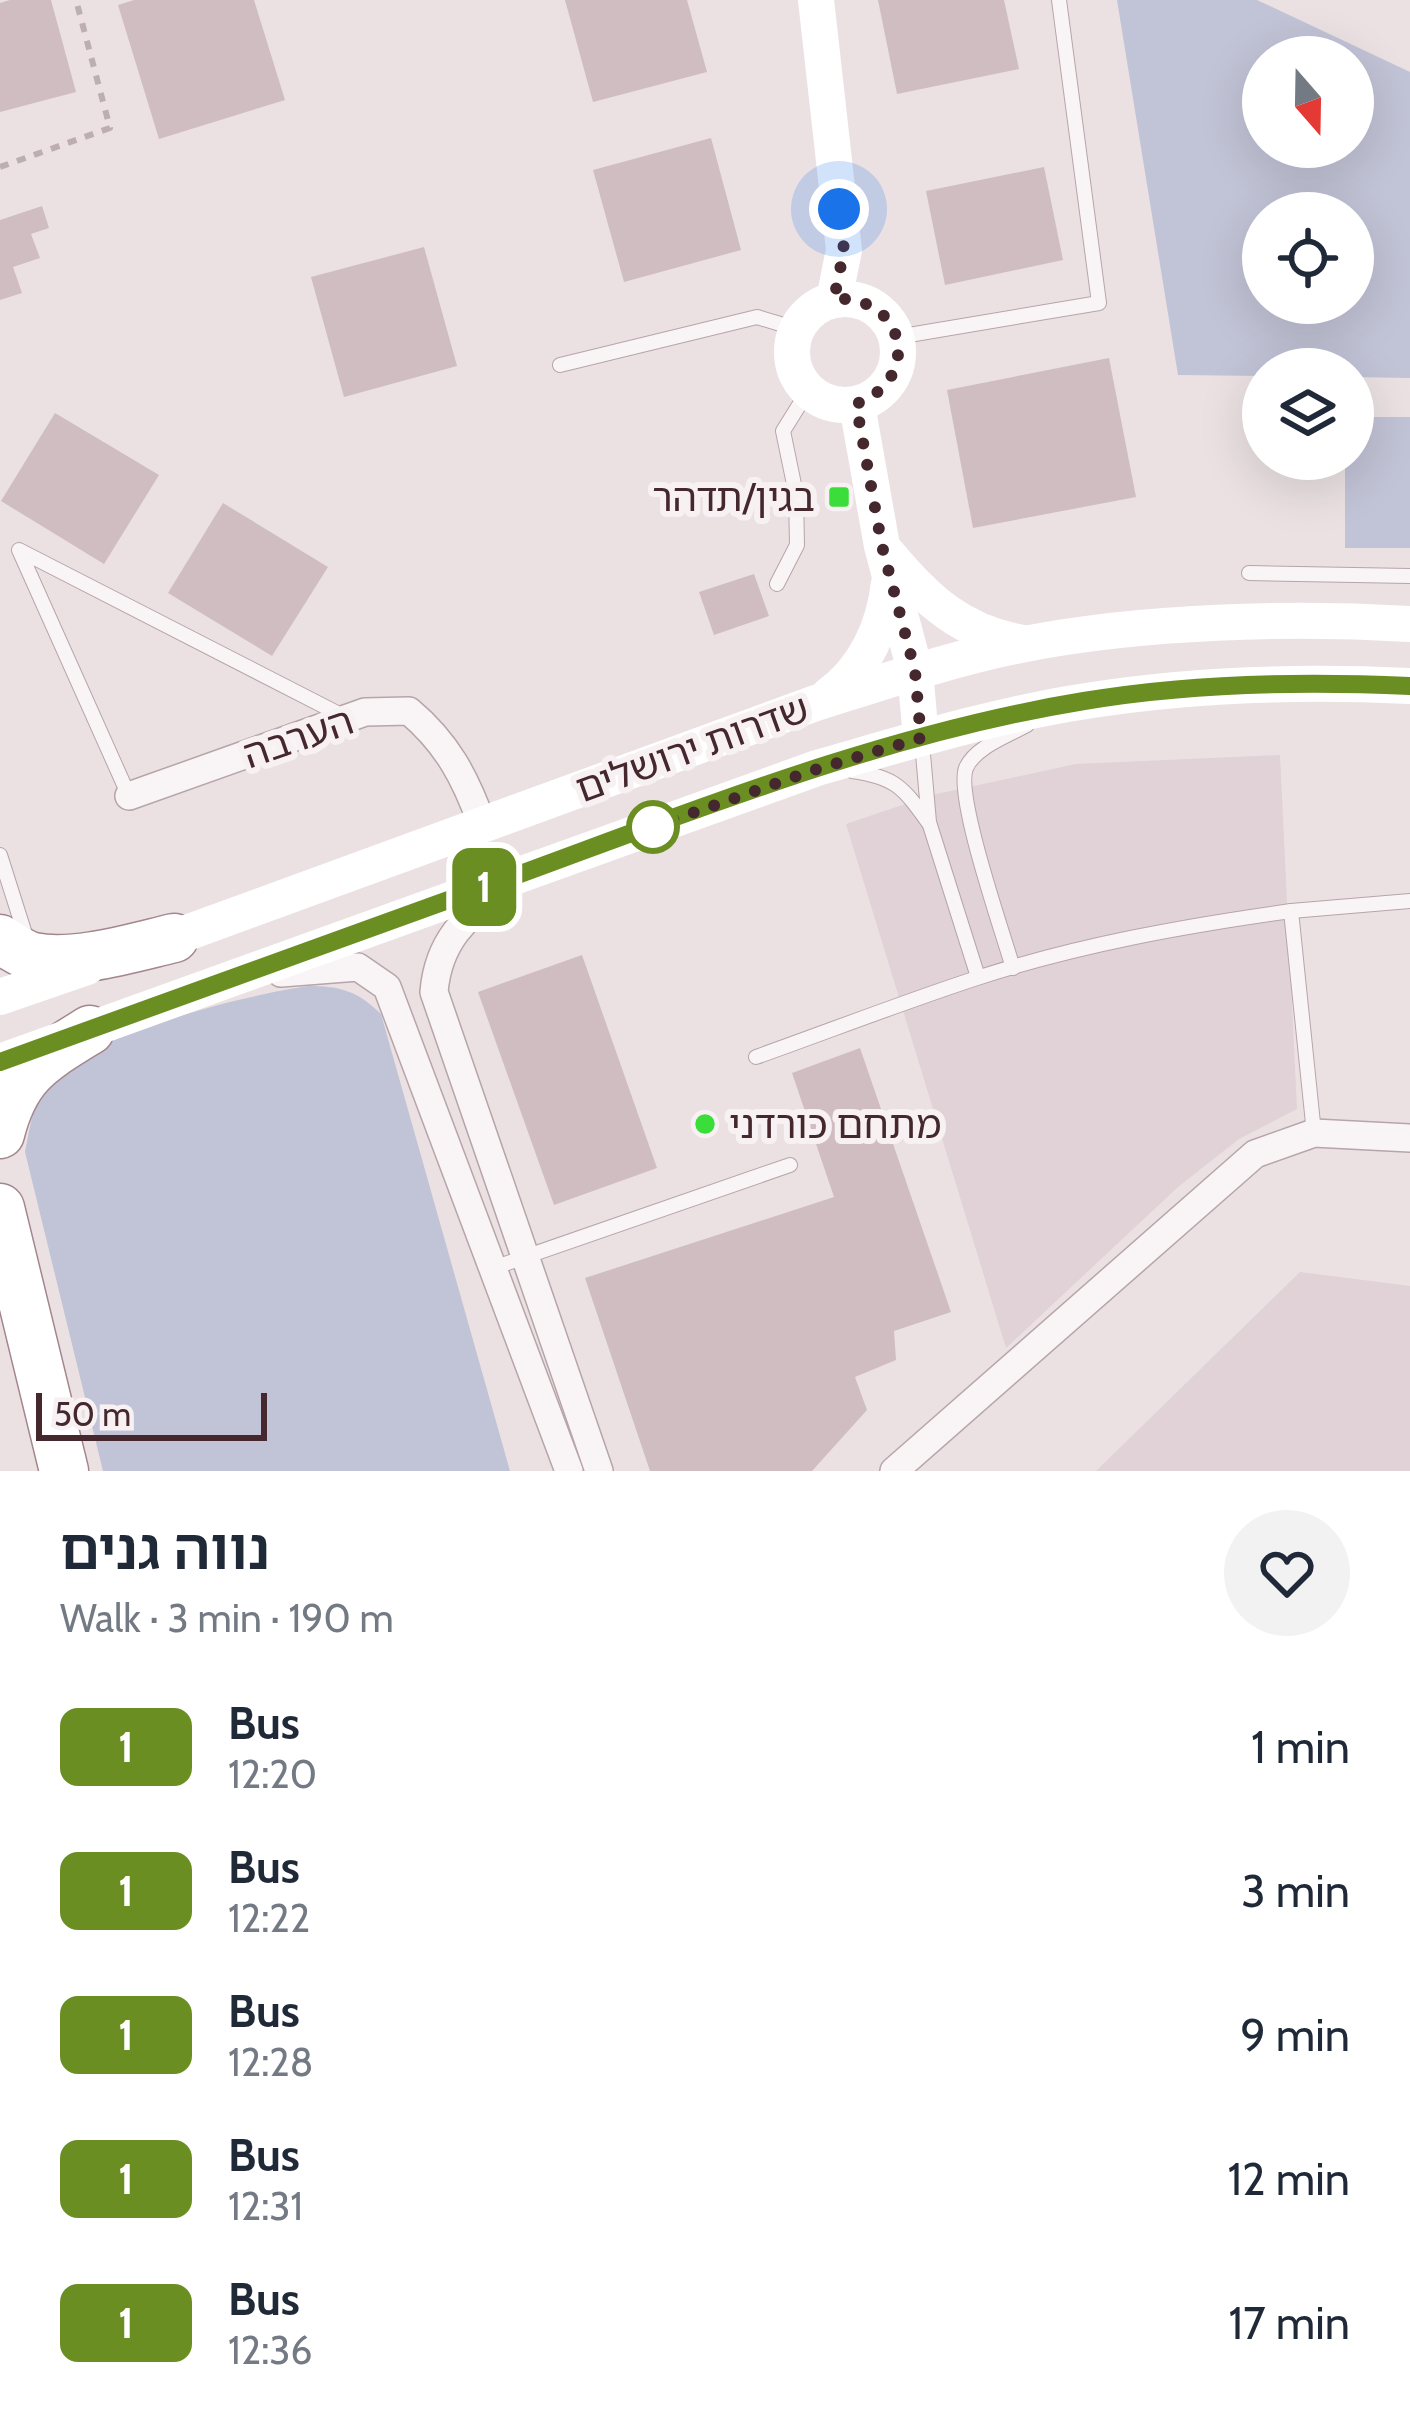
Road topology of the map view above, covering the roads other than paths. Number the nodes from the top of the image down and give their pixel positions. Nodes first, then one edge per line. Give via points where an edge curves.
1 (816, 0) edge
2 (1059, 0) edge
3 (834, 299) junction
4 (797, 329) junction
5 (897, 337) junction
6 (560, 365) dead end
7 (808, 391) junction
8 (856, 404) junction
9 (886, 563) junction
10 (1250, 573) dead end
11 (1410, 576) edge
12 (777, 584) dead end
13 (1410, 624) edge
14 (1027, 643) junction
15 (915, 671) junction
16 (1410, 686) edge
17 (1082, 701) junction
18 (813, 704) junction
19 (347, 718) junction
20 (921, 738) junction
21 (817, 769) junction
22 (128, 796) joint
23 (928, 822) junction
24 (482, 824) junction
25 (590, 849) junction
26 (0, 855) edge
27 (1410, 902) edge
28 (1291, 911) junction
29 (174, 938) junction
30 (11, 951) edge
31 (1013, 968) junction
32 (978, 977) junction
33 (224, 982) junction
34 (0, 997) edge
35 (90, 1030) junction
36 (756, 1057) dead end
37 (0, 1062) edge
38 (1314, 1132) junction
39 (0, 1134) edge
40 (1410, 1138) edge
41 (790, 1165) dead end
42 (0, 1208) edge
43 (525, 1257) junction
44 (494, 1268) junction
45 (64, 1471) edge
46 (569, 1471) edge
47 (599, 1471) edge
48 (894, 1471) edge

1 - 3 main road via 844,250
2 - 5 lane via 1099,303
3 - 4 main road
3 - 5 main road via 880,310
4 - 6 lane via 757,316
4 - 7 main road via 792,362
5 - 8 main road via 886,387
7 - 8 main road
7 - 12 lane via 782,431 796,494 796,545
8 - 9 main road
9 - 14 main road via 950,617
9 - 15 main road
9 - 18 main road via 883,616 861,664
10 - 11 lane
13 - 14 main road, שדרות ירושלים via 1278,621
14 - 15 main road, שדרות ירושלים
15 - 18 main road, שדרות ירושלים
15 - 20 main road
16 - 17 main road, שדרות ירושלים via 1267,685
17 - 20 main road, שדרות ירושלים
17 - 31 lane via 992,745 965,770 971,823
18 - 24 main road, שדרות ירושלים
19 - 22 street, הערבה
19 - 22 lane via 19,550
19 - 24 street, הערבה via 409,711 464,776
20 - 21 main road, שדרות ירושלים
20 - 23 lane
21 - 23 lane via 883,776
21 - 25 main road, שדרות ירושלים
23 - 32 lane
24 - 29 main road, שדרות ירושלים
25 - 33 main road, שדרות ירושלים
25 - 43 street via 476,910 442,950 435,978
26 - 30 lane
27 - 28 lane
28 - 31 lane via 1164,930
28 - 38 lane
29 - 30 highway via 102,954
29 - 34 main road, שדרות ירושלים
31 - 32 lane
32 - 36 lane
33 - 35 main road, שדרות ירושלים
33 - 44 street via 335,966 358,968 387,987
35 - 37 main road, שדרות ירושלים
35 - 39 highway via 19,1082
38 - 40 street
38 - 48 street via 1255,1154
41 - 43 lane
42 - 45 highway
43 - 44 lane
43 - 47 street
44 - 46 street

